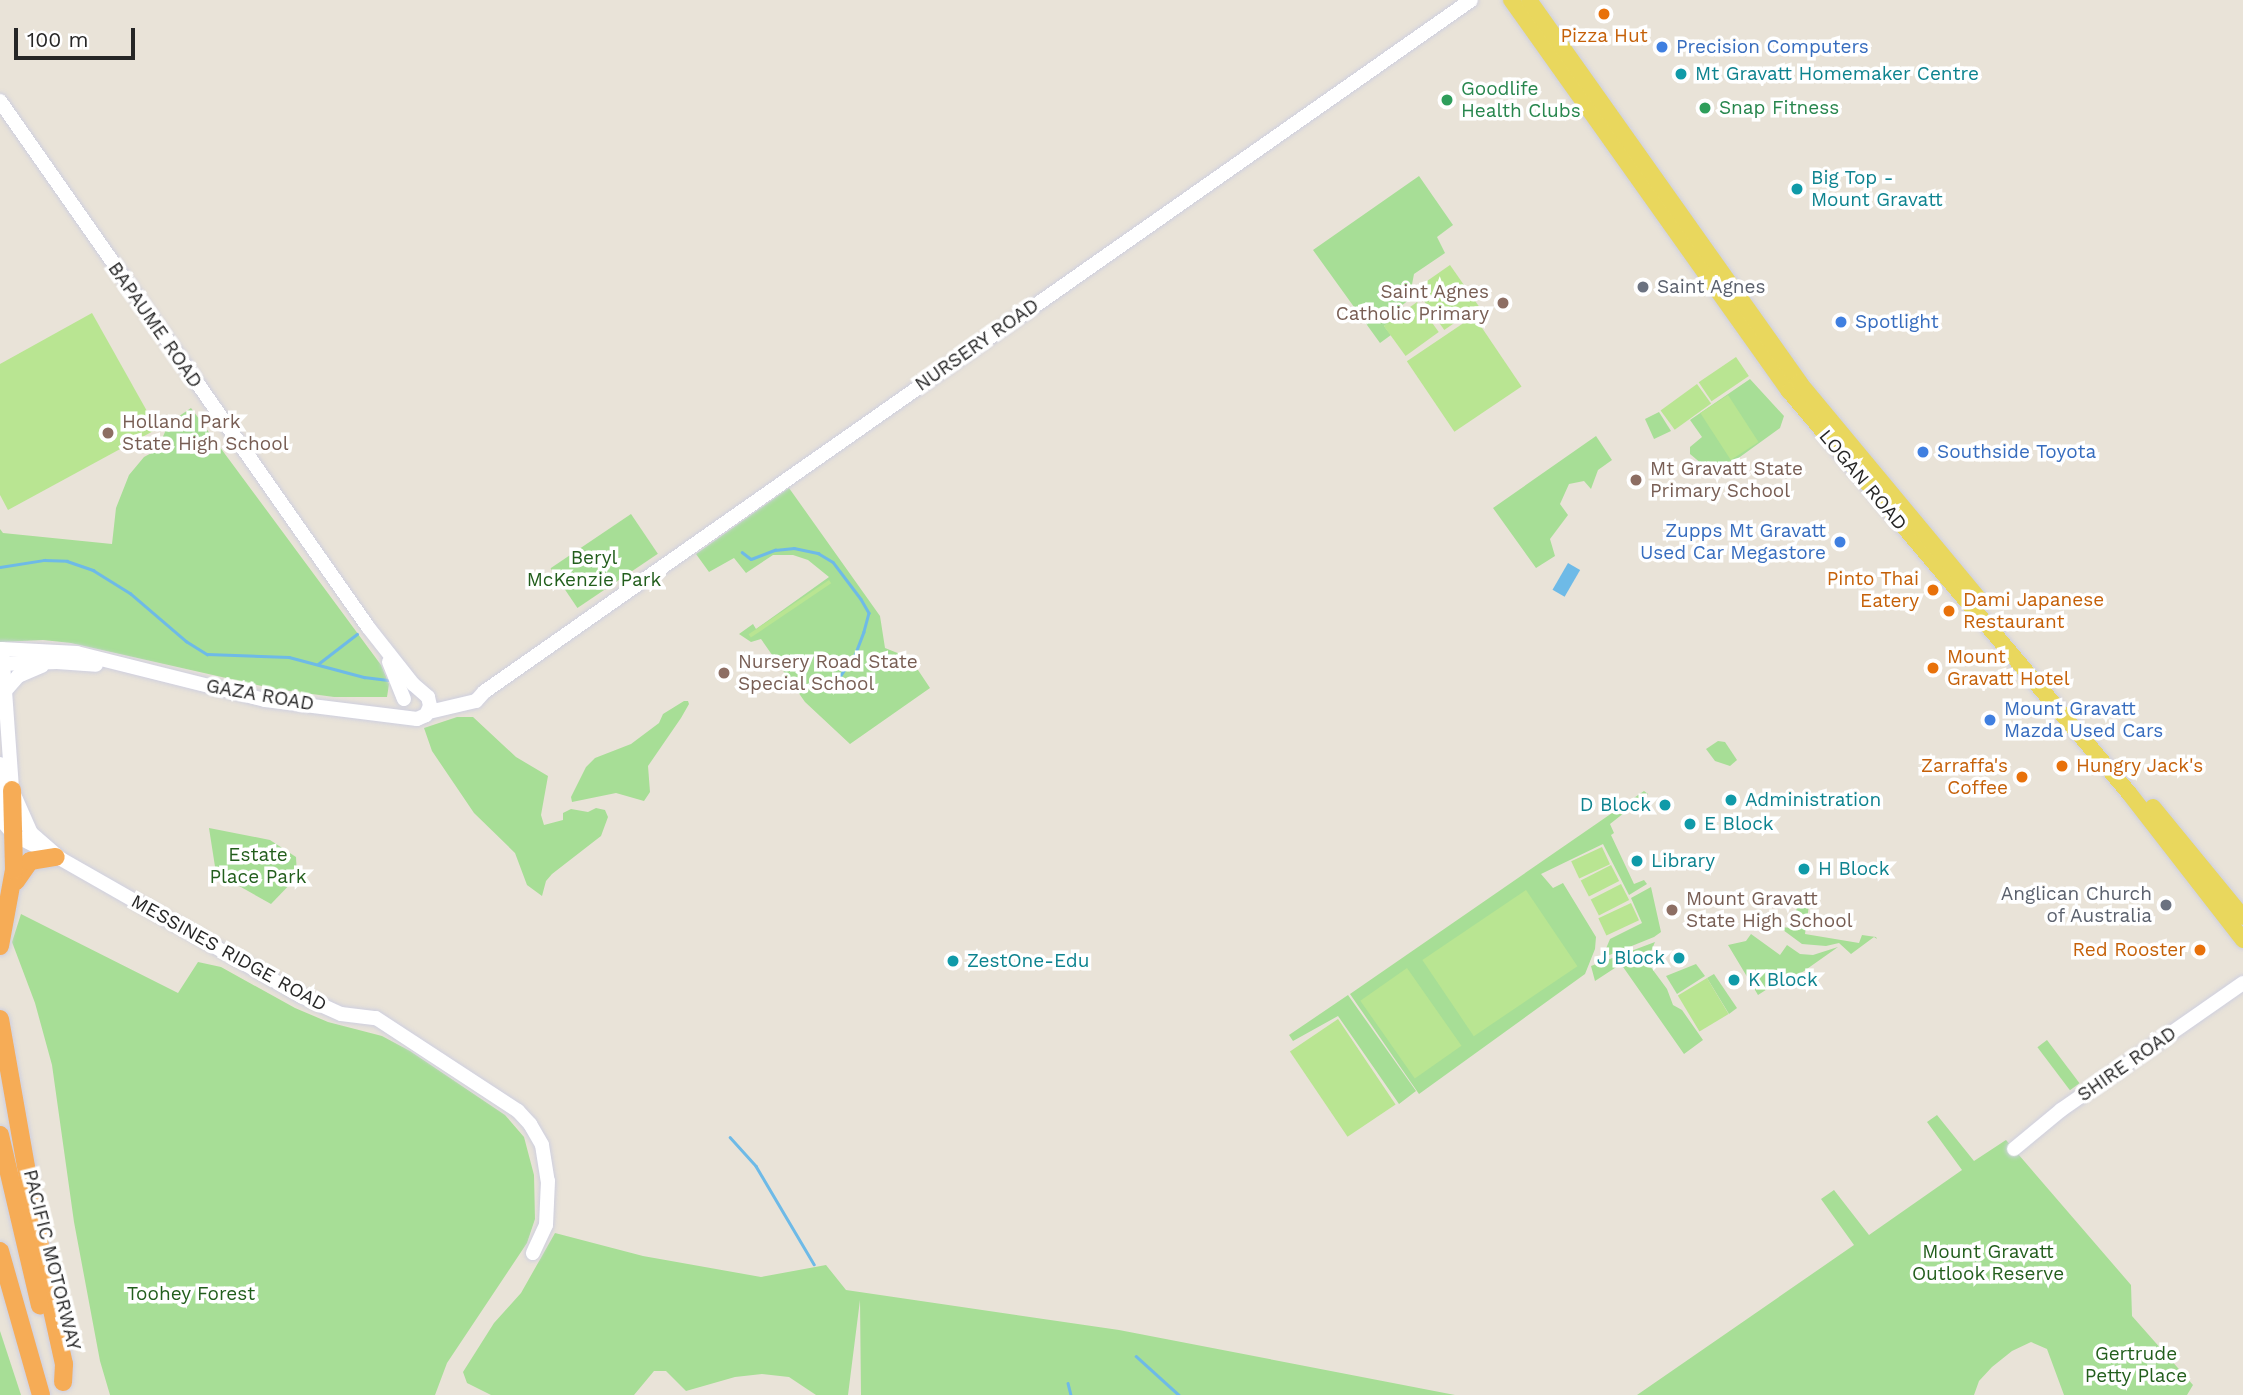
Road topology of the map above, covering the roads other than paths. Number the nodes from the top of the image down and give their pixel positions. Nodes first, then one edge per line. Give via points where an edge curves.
1 (1471, 0) edge
2 (1511, 0) edge
3 (1529, 0) edge
4 (0, 100) edge
5 (1834, 439) junction
6 (384, 651) junction
7 (1, 654) edge
8 (57, 662) junction
9 (150, 672) junction
10 (6, 690) junction
11 (403, 700) junction
12 (426, 700) junction
13 (371, 711) junction
14 (408, 716) junction
15 (0, 763) edge
16 (12, 790) junction
17 (14, 835) junction
18 (59, 858) junction
19 (11, 890) junction
20 (2243, 917) edge
21 (2243, 940) edge
22 (0, 946) edge
23 (2243, 983) edge
24 (0, 1019) edge
25 (0, 1135) edge
26 (2014, 1149) dead end
27 (0, 1251) edge
28 (533, 1253) dead end
29 (65, 1389) edge
30 (41, 1395) edge

1 - 12 main road, NURSERY ROAD via 470,704
2 - 5 main road, LOGAN ROAD via 1780,380
3 - 5 main road, LOGAN ROAD
4 - 6 main road, BAPAUME ROAD
5 - 20 main road, LOGAN ROAD
5 - 21 main road, LOGAN ROAD via 2129,793
6 - 11 main road, BAPAUME ROAD
6 - 12 main road, BAPAUME ROAD
7 - 8 main road, GAZA ROAD
7 - 9 main road, GAZA ROAD via 67,651
7 - 10 main road, MESSINES RIDGE ROAD
8 - 9 main road, GAZA ROAD
8 - 10 main road via 23,673
9 - 13 main road, GAZA ROAD via 250,697
10 - 16 main road, MESSINES RIDGE ROAD
11 - 12 main road via 414,691
11 - 13 main road, GAZA ROAD
11 - 14 main road
12 - 14 main road via 422,718
13 - 14 main road, GAZA ROAD
15 - 17 main road via 3,818
16 - 17 highway
16 - 18 main road, MESSINES RIDGE ROAD via 28,828
17 - 18 main road, MESSINES RIDGE ROAD
17 - 19 highway
18 - 19 highway via 30,861
18 - 28 main road, MESSINES RIDGE ROAD via 300,996 341,1014 376,1018 518,1111 542,1145 548,1181 546,1226
19 - 22 highway
23 - 26 main road, SHIRE ROAD
24 - 29 highway
25 - 29 highway, PACIFIC MOTORWAY via 30,1268
27 - 30 highway

